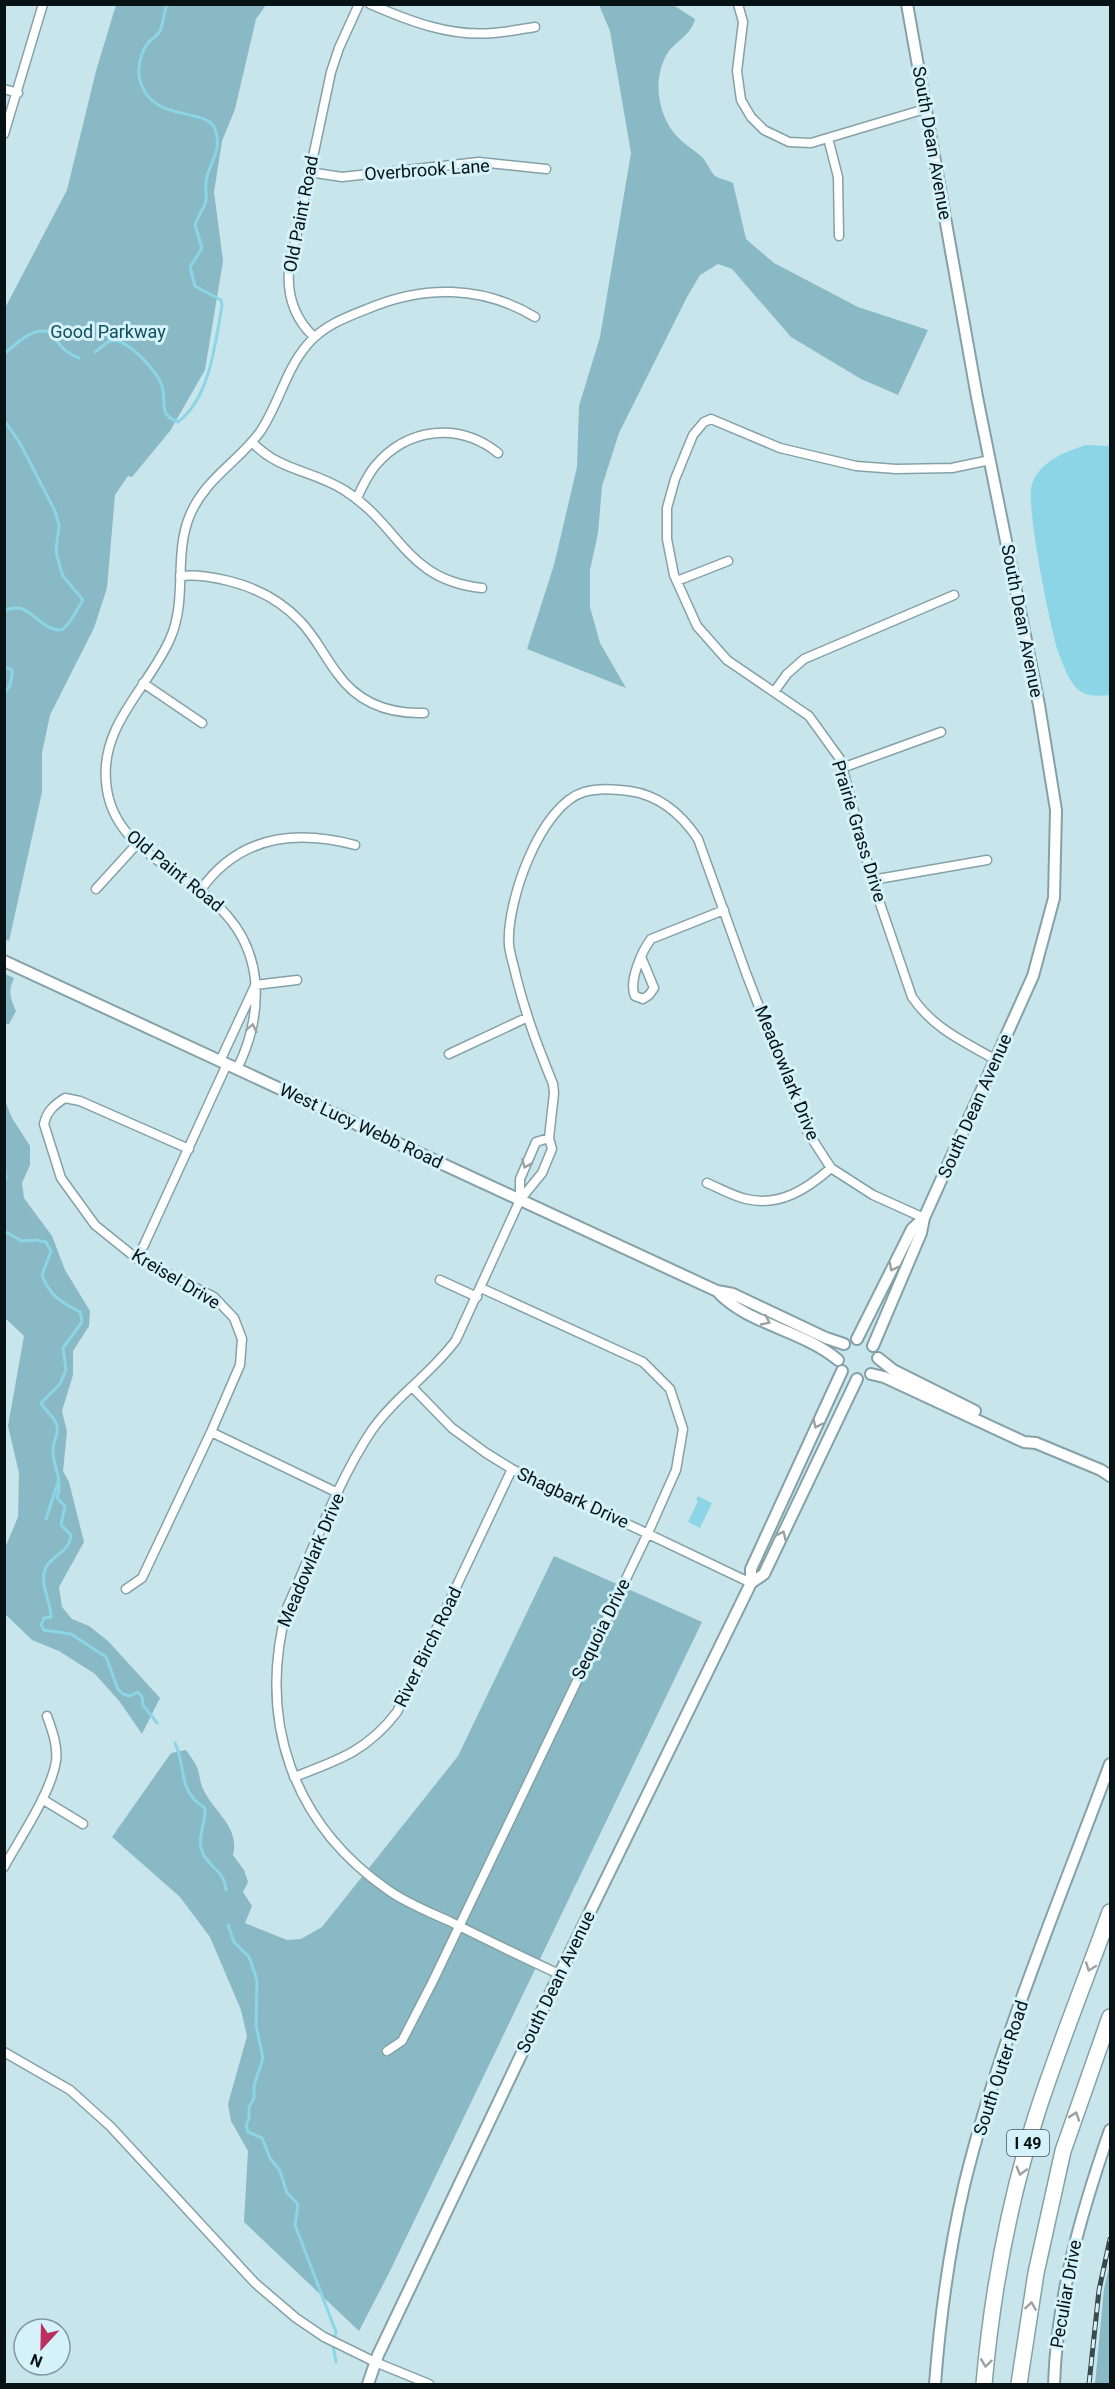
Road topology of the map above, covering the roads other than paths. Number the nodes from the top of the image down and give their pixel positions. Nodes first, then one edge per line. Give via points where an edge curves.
1 (43, 4) edge
2 (359, 4) edge
3 (370, 4) edge
4 (738, 4) edge
5 (907, 4) edge
6 (535, 27) dead end
7 (4, 89) edge
8 (18, 93) junction
9 (925, 109) junction
10 (4, 134) edge
11 (828, 138) junction
12 (546, 170) dead end
13 (309, 172) junction
14 (839, 236) dead end
15 (535, 317) dead end
16 (314, 337) junction
17 (252, 442) junction
18 (498, 453) dead end
19 (990, 460) junction
20 (357, 498) junction
21 (728, 561) dead end
22 (180, 576) junction
23 (677, 580) junction
24 (482, 588) dead end
25 (954, 595) dead end
26 (143, 683) junction
27 (774, 692) junction
28 (424, 713) dead end
29 (202, 723) dead end
30 (941, 732) dead end
31 (842, 768) junction
32 (136, 844) junction
33 (355, 845) dead end
34 (987, 860) dead end
35 (872, 880) junction
36 (96, 889) dead end
37 (200, 891) junction
38 (723, 910) junction
39 (642, 959) dead end
40 (4, 961) edge
41 (297, 980) dead end
42 (255, 985) junction
43 (526, 1018) junction
44 (449, 1054) dead end
45 (996, 1060) junction
46 (228, 1065) junction
47 (549, 1138) junction
48 (189, 1149) junction
49 (831, 1168) junction
50 (707, 1183) dead end
51 (520, 1200) junction
52 (924, 1218) junction
53 (136, 1258) junction
54 (440, 1280) dead end
55 (481, 1288) junction
56 (717, 1291) junction
57 (477, 1297) junction
58 (857, 1339) junction
59 (844, 1344) junction
60 (873, 1346) junction
61 (878, 1358) junction
62 (838, 1359) junction
63 (842, 1371) junction
64 (871, 1374) junction
65 (857, 1379) junction
66 (412, 1387) junction
67 (211, 1432) junction
68 (1036, 1443) junction
69 (512, 1469) junction
70 (1110, 1476) edge
71 (338, 1494) junction
72 (648, 1533) junction
73 (751, 1583) junction
74 (126, 1589) dead end
75 (47, 1716) dead end
76 (1110, 1764) edge
77 (294, 1777) junction
78 (42, 1798) junction
79 (83, 1824) dead end
80 (4, 1867) edge
81 (1110, 1912) edge
82 (459, 1926) junction
83 (559, 1974) junction
84 (1110, 2017) edge
85 (387, 2051) dead end
86 (4, 2052) edge
87 (1110, 2130) edge
88 (375, 2362) junction
89 (368, 2385) edge
90 (429, 2385) edge
91 (935, 2385) edge
92 (984, 2385) edge
93 (1019, 2385) edge
94 (1054, 2385) edge

1 - 8 street
2 - 13 street, Old Paint Road via 331,72
3 - 6 street via 412,22 458,32 492,33
4 - 11 street via 743,22 736,71 741,100 751,117 764,130 789,142 811,143
5 - 9 street, South Dean Avenue
7 - 8 street
8 - 10 street
9 - 11 street
9 - 19 street, South Dean Avenue
11 - 14 street via 838,177
12 - 13 street, Overbrook Lane via 479,162 342,177
13 - 16 street, Old Paint Road via 288,281 293,307
15 - 16 street via 491,296 460,291 422,292 348,315
16 - 17 street, Old Paint Road via 295,361 268,419
17 - 20 street via 280,464 324,480
17 - 22 street, Old Paint Road via 217,474 196,502 184,533
18 - 20 street via 462,434 438,432 413,439 399,445 376,465
19 - 23 street, Prairie Grass Drive via 952,468 856,466 780,448 711,419 693,435 667,508 667,539
19 - 45 street, South Dean Avenue via 1056,810 1054,898 1033,976
20 - 24 street via 424,568 454,584
21 - 23 street
22 - 26 street, Old Paint Road via 176,624
22 - 28 street via 210,576 273,598 301,621 337,674 358,695 382,708
23 - 27 street, Prairie Grass Drive via 697,626 727,660
25 - 27 street via 804,659
26 - 29 street
26 - 32 street, Old Paint Road via 114,734 105,768 114,813
27 - 31 street, Prairie Grass Drive via 809,716 840,759
30 - 31 street
31 - 35 street, Prairie Grass Drive
32 - 36 street
32 - 37 street, Old Paint Road
33 - 37 street via 316,837 263,843 231,858
34 - 35 street
35 - 45 street, Prairie Grass Drive via 912,997 922,1012 938,1027
37 - 42 street, Old Paint Road via 224,909 241,932 253,963
38 - 39 street via 651,939
38 - 43 street, Meadowlark Drive via 698,839 671,809 636,792 583,792 555,812 541,830 512,915 509,945
38 - 49 street, Meadowlark Drive via 807,1131
40 - 46 street, West Lucy Webb Road
41 - 42 street
42 - 46 street, Old Paint Road
46 -> 42 street, Old Paint Road via 249,1041
43 - 44 street
43 - 47 street, Meadowlark Drive via 553,1084
45 - 52 street, South Dean Avenue
46 - 48 street, Old Paint Road
46 - 51 street, West Lucy Webb Road
47 - 51 street, Meadowlark Drive via 552,1149 542,1173
47 -> 51 street via 536,1142 520,1179
48 - 53 street, Old Paint Road
48 - 53 street, Kreisel Drive via 80,1101 65,1098 46,1115 44,1124 61,1178 95,1225
49 - 50 street via 794,1195 774,1200 747,1199
49 - 52 street, Meadowlark Drive via 873,1195
51 - 55 street, Meadowlark Drive
51 - 56 street, West Lucy Webb Road
52 -> 58 street, South Dean Avenue via 912,1228
52 - 60 street, South Dean Avenue
53 - 67 street, Kreisel Drive via 214,1297 234,1318 242,1339 240,1365
54 - 57 street
55 - 57 street, Meadowlark Drive
55 - 72 street, Sequoia Drive via 643,1362 670,1389 683,1429 676,1470
56 - 59 street, West Lucy Webb Road via 733,1294
56 -> 62 street, West Lucy Webb Road via 728,1303 810,1341
57 - 66 street, Meadowlark Drive via 456,1340
58 - 59 street
58 - 60 street
59 - 62 street
60 - 61 street
61 - 64 street
61 - 68 street via 893,1370
62 - 63 street
63 - 65 street
63 -> 73 street, South Dean Avenue via 751,1569
64 - 65 street
64 - 68 street via 1024,1442
73 -> 65 street, South Dean Avenue via 764,1574
66 - 69 street, Shagbark Drive via 452,1428
66 - 71 street, Meadowlark Drive via 373,1429
67 - 71 street
67 - 74 street, Kreisel Drive via 142,1578
68 - 70 street
69 - 72 street, Shagbark Drive
69 - 77 street, River Birch Road via 397,1712 363,1747
71 - 77 street, Meadowlark Drive via 286,1608 279,1634 277,1719
72 - 73 street, Shagbark Drive
72 - 82 street, Sequoia Drive
73 - 83 street, South Dean Avenue
75 - 78 street via 55,1740 56,1760
76 - 91 street, South Outer Road via 1009,2037 975,2146 950,2261
77 - 82 street, Meadowlark Drive via 318,1823 358,1868 390,1892
78 - 79 street
78 - 80 street
81 -> 92 highway, I 49 via 1023,2162 998,2273
82 - 83 street, Meadowlark Drive
82 - 85 street, Sequoia Drive via 402,2041
83 - 88 street, South Dean Avenue
93 -> 84 highway, I 49 via 1036,2273 1062,2151
86 - 88 street via 69,2090 111,2127 247,2275 288,2311 324,2337
87 - 94 street, Peculiar Drive via 1068,2268
88 - 89 street, South Dean Avenue
88 - 90 street

